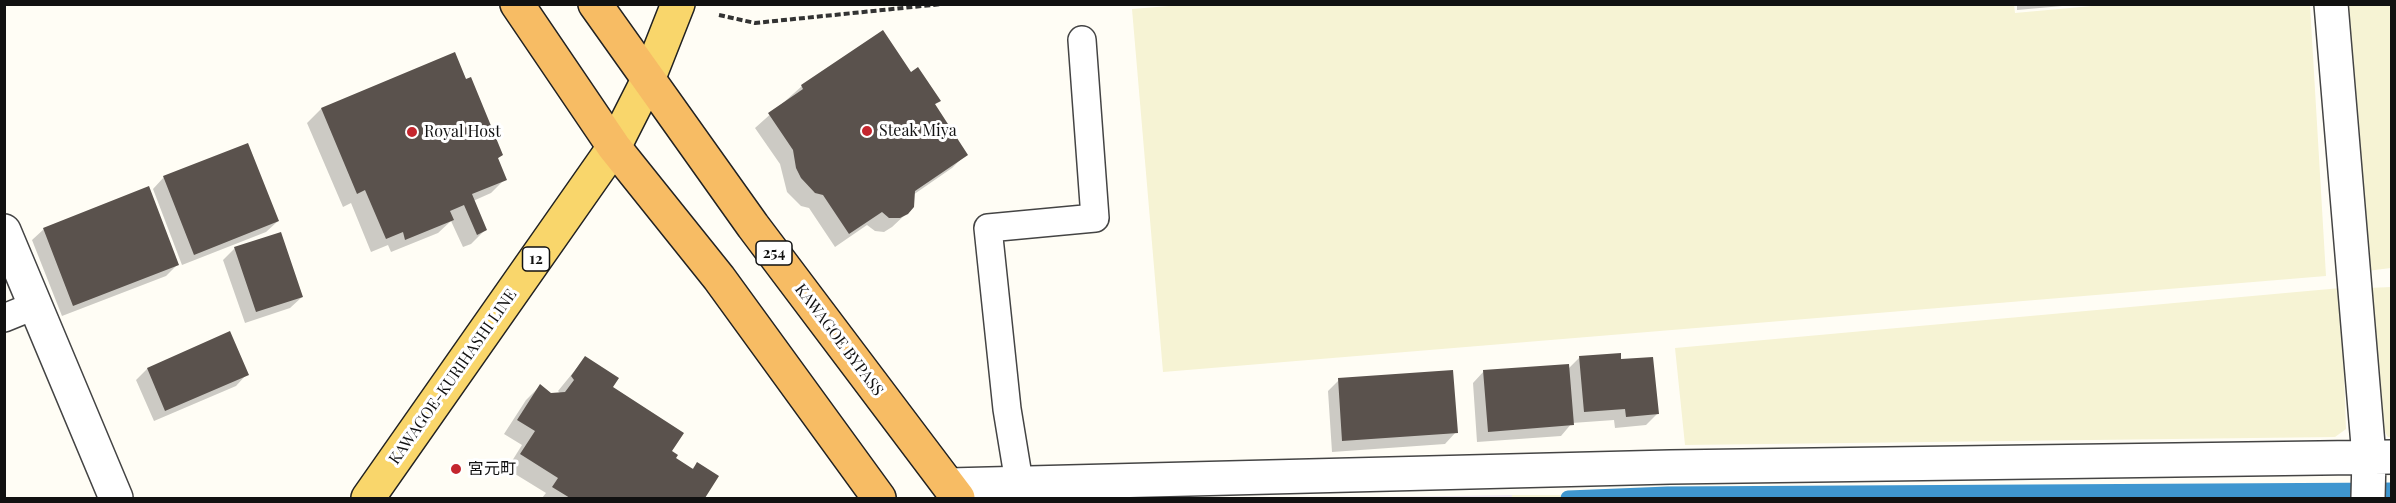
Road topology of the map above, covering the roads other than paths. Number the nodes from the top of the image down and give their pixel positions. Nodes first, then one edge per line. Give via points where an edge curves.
1 (518, 4) edge
2 (595, 4) edge
3 (2331, 4) edge
4 (677, 5) edge
5 (1082, 40) dead end
6 (648, 80) junction
7 (614, 147) junction
8 (4, 231) edge
9 (36, 305) junction
10 (4, 318) edge
11 (2380, 457) edge
12 (1019, 482) junction
13 (953, 492) edge
14 (116, 498) edge
15 (368, 498) edge
16 (879, 498) edge
17 (2368, 498) edge

1 - 7 highway
2 - 6 highway, KAWAGOE BYPASS / 254
3 - 11 street
4 - 6 main road, KAWAGOE-KURIHASHI LINE / 12
5 - 12 lane via 1095,218 988,228 1007,409
6 - 7 main road, KAWAGOE-KURIHASHI LINE / 12
6 - 13 highway, KAWAGOE BYPASS / 254
7 - 15 main road, KAWAGOE-KURIHASHI LINE / 12
7 - 16 highway via 719,278
8 - 9 street
9 - 10 lane
9 - 14 street
11 - 12 street via 1670,467
11 - 17 street
12 - 13 street

